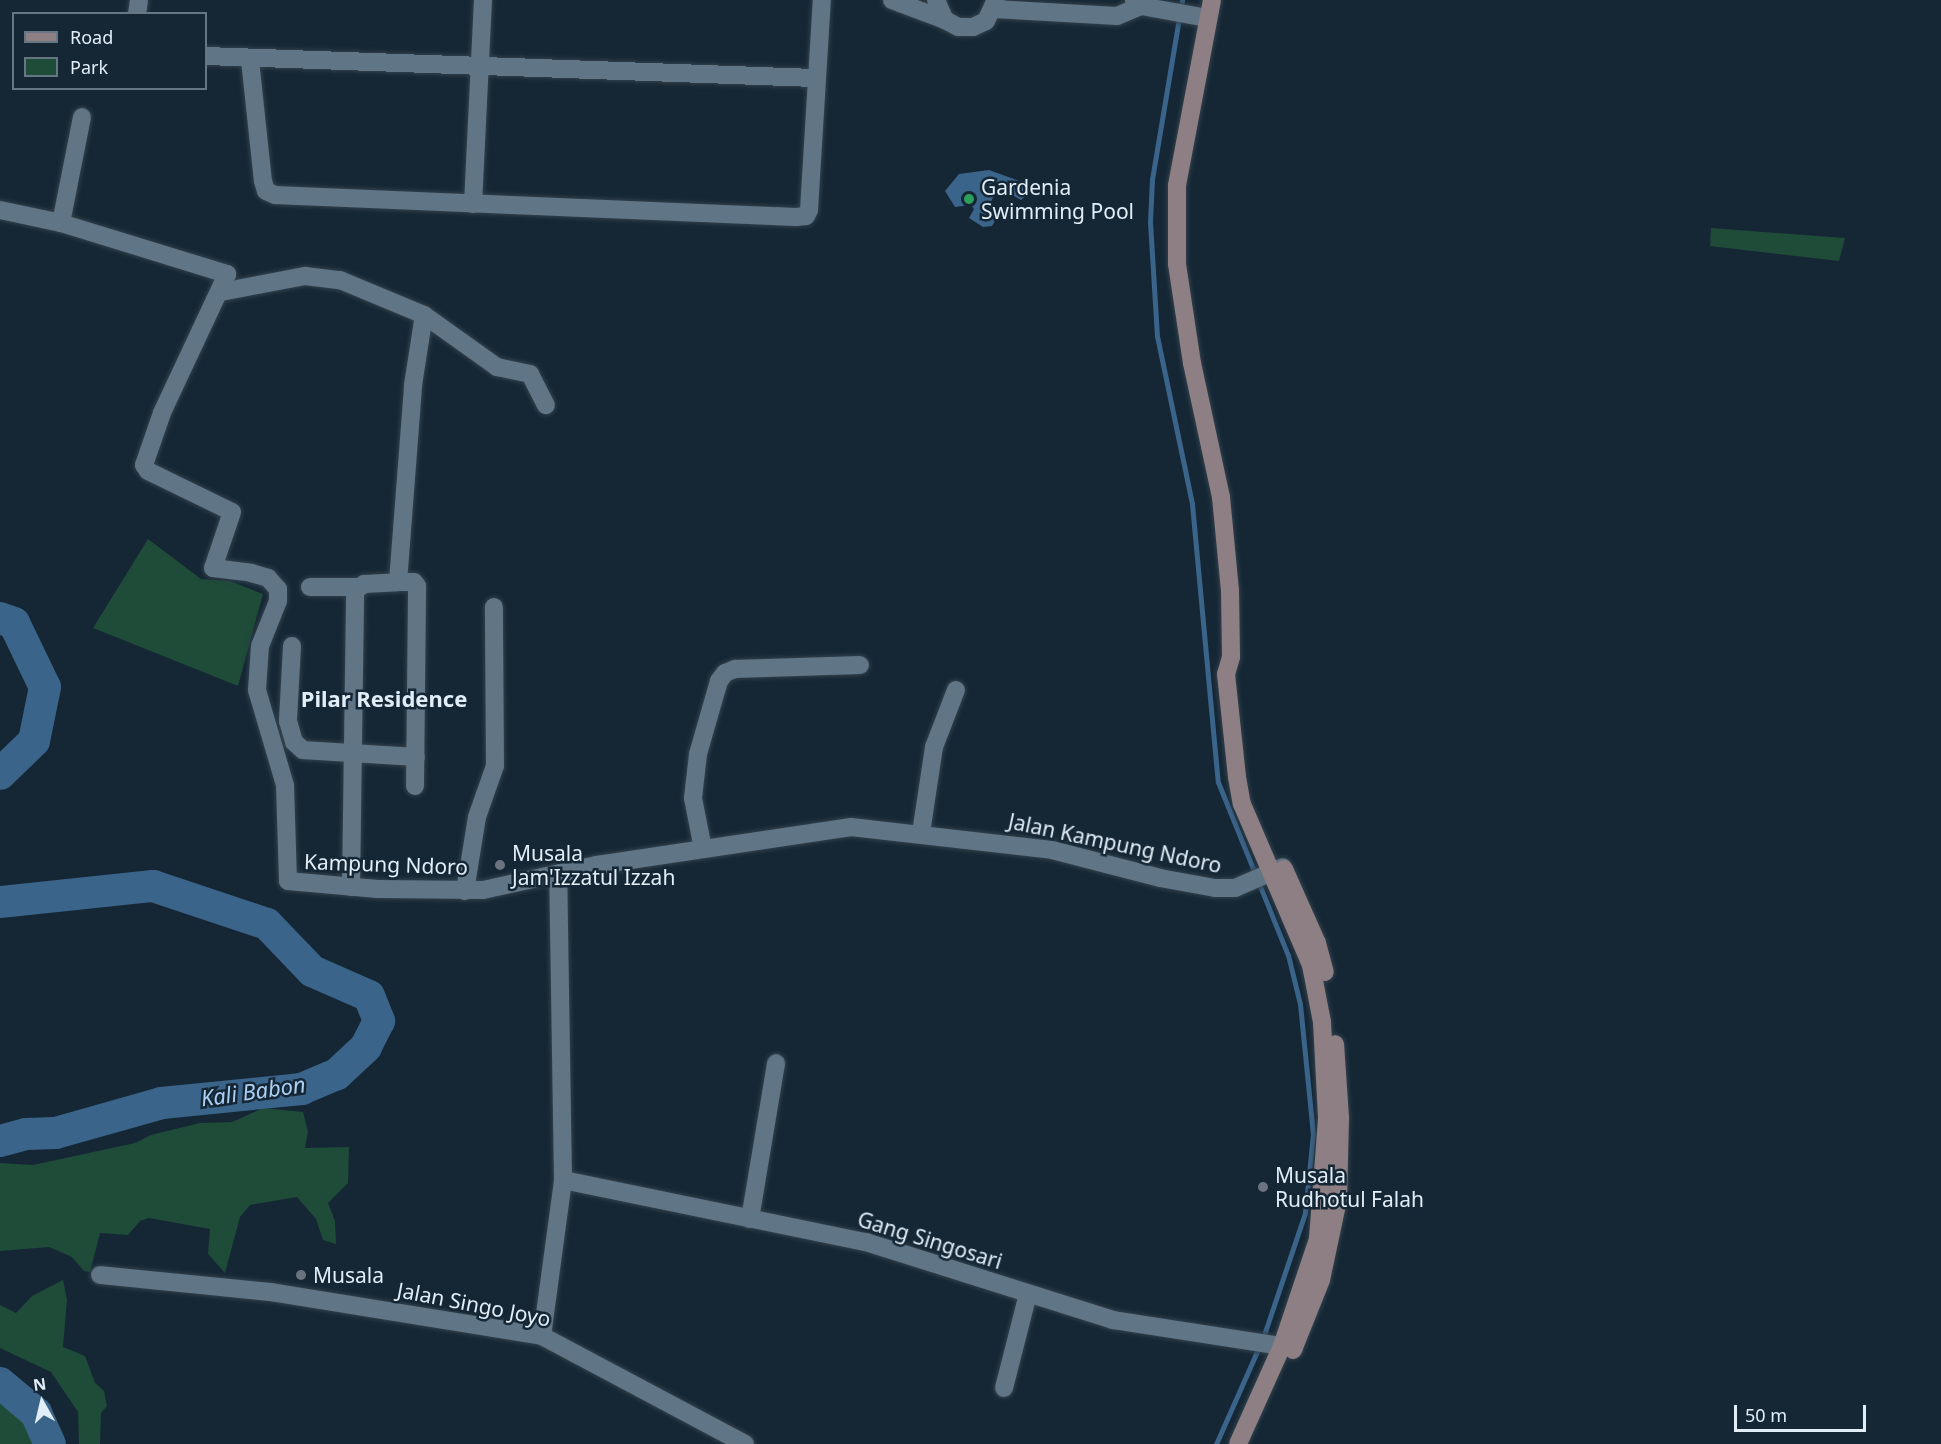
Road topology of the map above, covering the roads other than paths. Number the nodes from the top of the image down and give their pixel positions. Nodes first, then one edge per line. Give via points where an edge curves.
1 (483, 0) edge
2 (822, 0) edge
3 (892, 0) edge
4 (936, 0) edge
5 (1212, 0) edge
6 (1138, 3) edge
7 (995, 5) edge
8 (1201, 17) junction
9 (945, 20) junction
10 (207, 56) edge
11 (250, 60) junction
12 (480, 64) junction
13 (815, 78) junction
14 (82, 117) dead end
15 (474, 204) junction
16 (0, 210) edge
17 (61, 223) junction
18 (221, 292) junction
19 (424, 315) junction
20 (546, 405) dead end
21 (398, 582) junction
22 (310, 587) dead end
23 (357, 587) junction
24 (494, 607) dead end
25 (292, 646) dead end
26 (860, 665) dead end
27 (956, 690) dead end
28 (351, 754) junction
29 (416, 758) junction
30 (415, 786) dead end
31 (921, 833) junction
32 (703, 849) junction
33 (1274, 871) junction
34 (558, 875) junction
35 (351, 887) junction
36 (474, 891) junction
37 (776, 1063) dead end
38 (563, 1180) junction
39 (750, 1219) junction
40 (100, 1275) dead end
41 (1028, 1294) junction
42 (542, 1336) junction
43 (1283, 1346) junction
44 (1004, 1388) dead end
45 (745, 1444) edge
46 (1238, 1444) edge
47 (1249, 1444) edge

1 - 12 street
2 - 13 street
3 - 9 street
4 - 9 street
5 - 8 main road
6 - 7 street via 1117,16
6 - 8 street
7 - 9 street via 986,21 973,27 958,27
8 - 33 main road via 1177,186 1176,233 1184,320 1221,497 1231,657 1251,787
10 - 11 street
11 - 12 street
11 - 15 street via 266,191 275,195
12 - 13 street
12 - 15 street
13 - 15 street via 806,216
14 - 17 street
16 - 17 street
17 - 18 street via 144,251 222,271 227,279
18 - 19 street via 319,276 340,280
18 - 35 street, Kampung Ndoro via 166,402 144,465 148,471 232,512 213,568 268,578 278,589 278,601 261,646 257,690 285,785 288,881
19 - 20 street via 486,362 530,374
19 - 21 street via 413,385
21 - 23 street
21 - 29 street via 414,582 417,586
22 - 23 street
23 - 28 street
24 - 36 street via 495,766 477,817
25 - 28 street via 288,721 294,742 303,750
26 - 32 street via 735,669 719,681 698,754 693,798
27 - 31 street via 934,747
28 - 29 street
28 - 35 street
29 - 30 street
31 - 32 street, Jalan Kampung Ndoro via 840,828
31 - 33 street, Jalan Kampung Ndoro via 1052,849 1196,885 1227,889
32 - 34 street, Jalan Kampung Ndoro
33 - 43 main road via 1317,943 1327,980 1340,1117 1338,1200 1332,1243
34 - 36 street, Jalan Kampung Ndoro
34 - 38 street
35 - 36 street, Kampung Ndoro
37 - 39 street
38 - 39 street, Gang Singosari
38 - 42 street
39 - 41 street, Gang Singosari via 866,1242
40 - 42 street, Jalan Singo Joyo via 271,1293
41 - 43 street, Gang Singosari via 1113,1320
41 - 44 street
42 - 45 street, Jalan Singo Joyo
43 - 46 main road
43 - 47 main road

